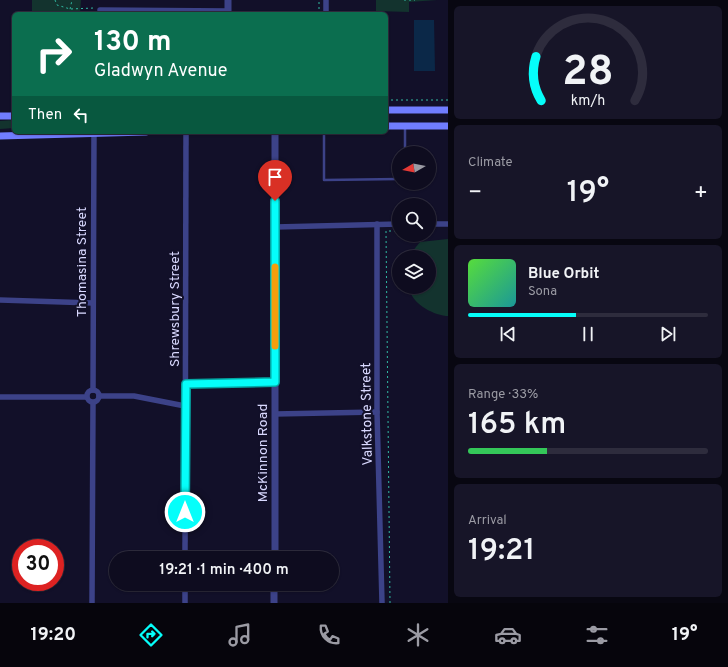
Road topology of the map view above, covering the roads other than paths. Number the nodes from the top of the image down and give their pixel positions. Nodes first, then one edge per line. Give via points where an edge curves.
1 (228, 0) edge
2 (326, 0) edge
3 (100, 10) road end
4 (228, 12) edge
5 (326, 12) edge
6 (388, 110) edge
7 (448, 110) edge
8 (0, 116) edge
9 (12, 116) edge
10 (388, 126) edge
11 (405, 126) junction
12 (448, 126) edge
13 (63, 134) edge
14 (94, 134) edge
15 (186, 134) edge
16 (275, 134) edge
17 (324, 134) edge
18 (0, 136) edge
19 (405, 146) edge
20 (392, 179) edge
21 (377, 224) junction
22 (392, 224) edge
23 (436, 224) edge
24 (448, 224) edge
25 (275, 227) junction
26 (0, 300) edge
27 (93, 302) junction
28 (275, 382) junction
29 (186, 384) junction
30 (92, 390) junction
31 (0, 396) edge
32 (99, 396) junction
33 (86, 397) junction
34 (93, 403) junction
35 (185, 406) junction
36 (377, 412) junction
37 (275, 414) junction
38 (185, 551) edge
39 (274, 551) edge
40 (185, 591) edge
41 (274, 591) edge
42 (92, 603) edge
43 (185, 603) edge
44 (274, 603) edge
45 (382, 603) edge

1 - 4 street
2 - 5 street
3 - 4 street
6 - 7 main road
8 - 9 main road
10 - 11 main road
11 - 12 main road
11 - 19 lane
13 - 18 main road
14 - 27 street, Thomasina Street
15 - 29 street, Shrewsbury Street
16 - 25 street, McKinnon Road
17 - 20 lane via 324,180
21 - 22 street
21 - 25 street
21 - 36 street, Valkstone Street
23 - 24 street
25 - 28 street, McKinnon Road
26 - 27 street
27 - 30 street, Thomasina Street
28 - 29 street
28 - 37 street, McKinnon Road
29 - 35 street, Shrewsbury Street
30 - 32 street
30 - 33 street
31 - 33 street
32 - 34 street
32 - 35 street via 134,396
33 - 34 street
34 - 42 street
35 - 38 street, Shrewsbury Street
36 - 37 street
36 - 45 street, Valkstone Street
37 - 39 street, McKinnon Road
40 - 43 street
41 - 44 street

